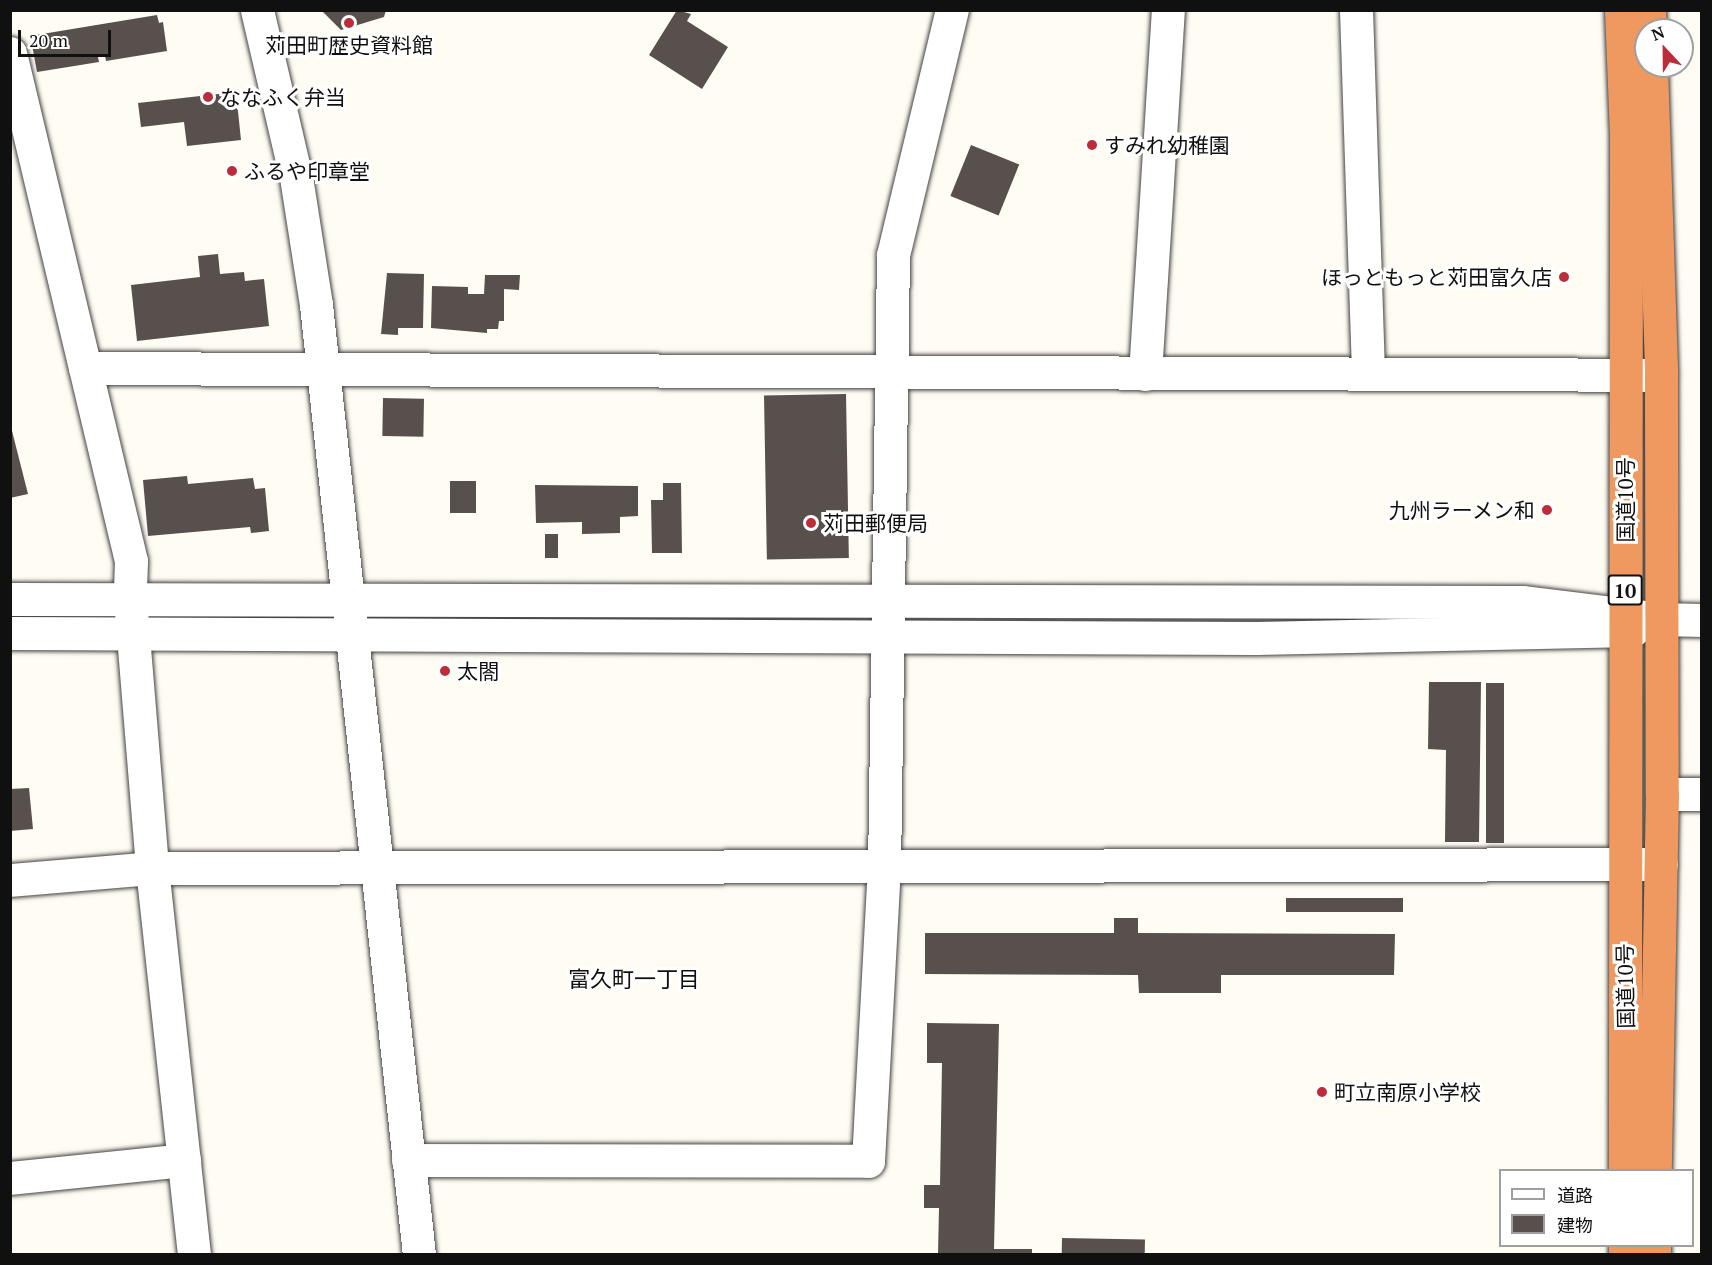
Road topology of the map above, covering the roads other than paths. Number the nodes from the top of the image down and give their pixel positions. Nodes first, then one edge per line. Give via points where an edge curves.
1 (257, 10) edge
2 (952, 10) edge
3 (1168, 10) edge
4 (1356, 10) edge
5 (1621, 10) edge
6 (10, 52) edge
7 (1651, 78) edge
8 (85, 368) junction
9 (323, 369) junction
10 (889, 373) junction
11 (1145, 374) junction
12 (1368, 374) junction
13 (1624, 375) junction
14 (1661, 375) junction
15 (349, 598) junction
16 (10, 599) edge
17 (130, 599) junction
18 (886, 618) junction
19 (1660, 620) junction
20 (1701, 620) edge
21 (1625, 624) junction
22 (10, 633) edge
23 (133, 633) junction
24 (353, 635) junction
25 (1662, 794) junction
26 (1701, 794) edge
27 (1624, 864) junction
28 (1661, 864) junction
29 (152, 868) junction
30 (378, 868) junction
31 (884, 869) junction
32 (10, 880) edge
33 (184, 1160) junction
34 (408, 1160) junction
35 (1625, 1169) edge
36 (1655, 1169) edge
37 (10, 1178) edge
38 (194, 1254) edge
39 (419, 1254) edge

1 - 9 street via 296,177
2 - 10 street via 897,225
3 - 11 street
4 - 12 street
5 - 13 highway, 国道10号 / 10 via 1626,137
6 - 8 street
7 - 14 highway, 国道10号 / 10
8 - 9 street
8 - 17 street via 131,561
9 - 10 street
9 - 15 street
10 - 11 street
10 - 18 street
11 - 12 street
12 - 13 street
13 - 14 street
13 - 21 highway, 国道10号 / 10
14 - 19 highway, 国道10号 / 10
15 - 17 street
15 - 18 street
15 - 24 street
16 - 17 street
17 - 23 street
18 - 21 street via 1256,638
18 - 24 street
18 - 31 street
19 - 20 street
19 - 21 street
19 - 25 highway, 国道10号 / 10
21 - 27 highway, 国道10号 / 10
22 - 23 street
23 - 24 street
23 - 29 street
24 - 30 street
25 - 26 street
25 - 28 highway, 国道10号 / 10
27 - 28 street
27 - 31 street
27 - 35 highway, 国道10号 / 10
28 - 36 highway, 国道10号 / 10
29 - 30 street
29 - 32 street
29 - 33 street
30 - 31 street
30 - 34 street
31 - 34 street via 868,1161
33 - 37 street
33 - 38 street
34 - 39 street

